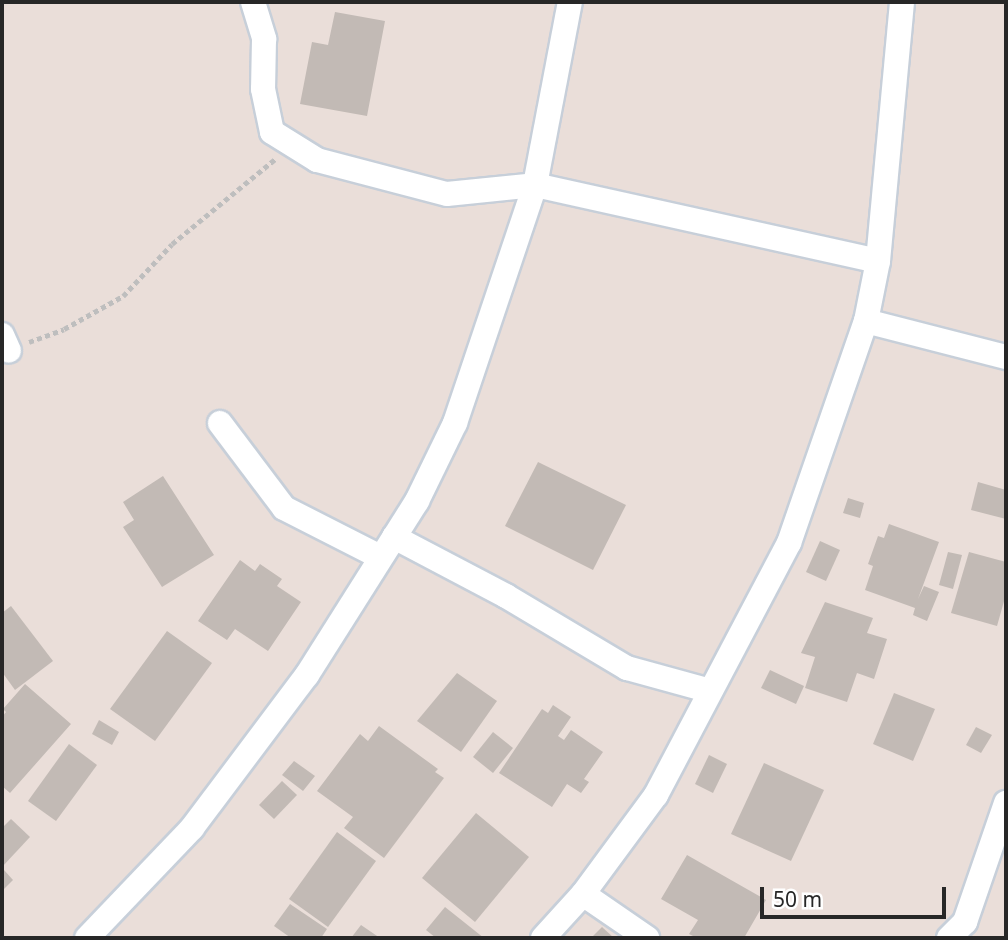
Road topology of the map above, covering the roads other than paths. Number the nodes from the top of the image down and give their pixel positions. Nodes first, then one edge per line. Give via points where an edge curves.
1 (254, 2) edge
2 (570, 2) edge
3 (902, 2) edge
4 (534, 185) junction
5 (878, 261) junction
6 (866, 321) junction
7 (1006, 357) edge
8 (220, 423) dead end
9 (387, 547) junction
10 (708, 690) junction
11 (1006, 803) edge
12 (583, 894) junction
13 (87, 938) edge
14 (542, 938) edge
15 (647, 938) edge
16 (949, 938) edge

1 - 4 street via 264,39 263,89 272,132 317,160 447,194
2 - 4 street
3 - 5 street
4 - 5 street
4 - 9 street via 456,423
5 - 6 street
6 - 7 street
6 - 10 street via 789,543
8 - 9 street via 284,508
9 - 10 street via 506,596 627,667
9 - 13 street via 307,675 192,828
10 - 12 street via 656,795
11 - 16 street via 965,922
12 - 14 street
12 - 15 street

